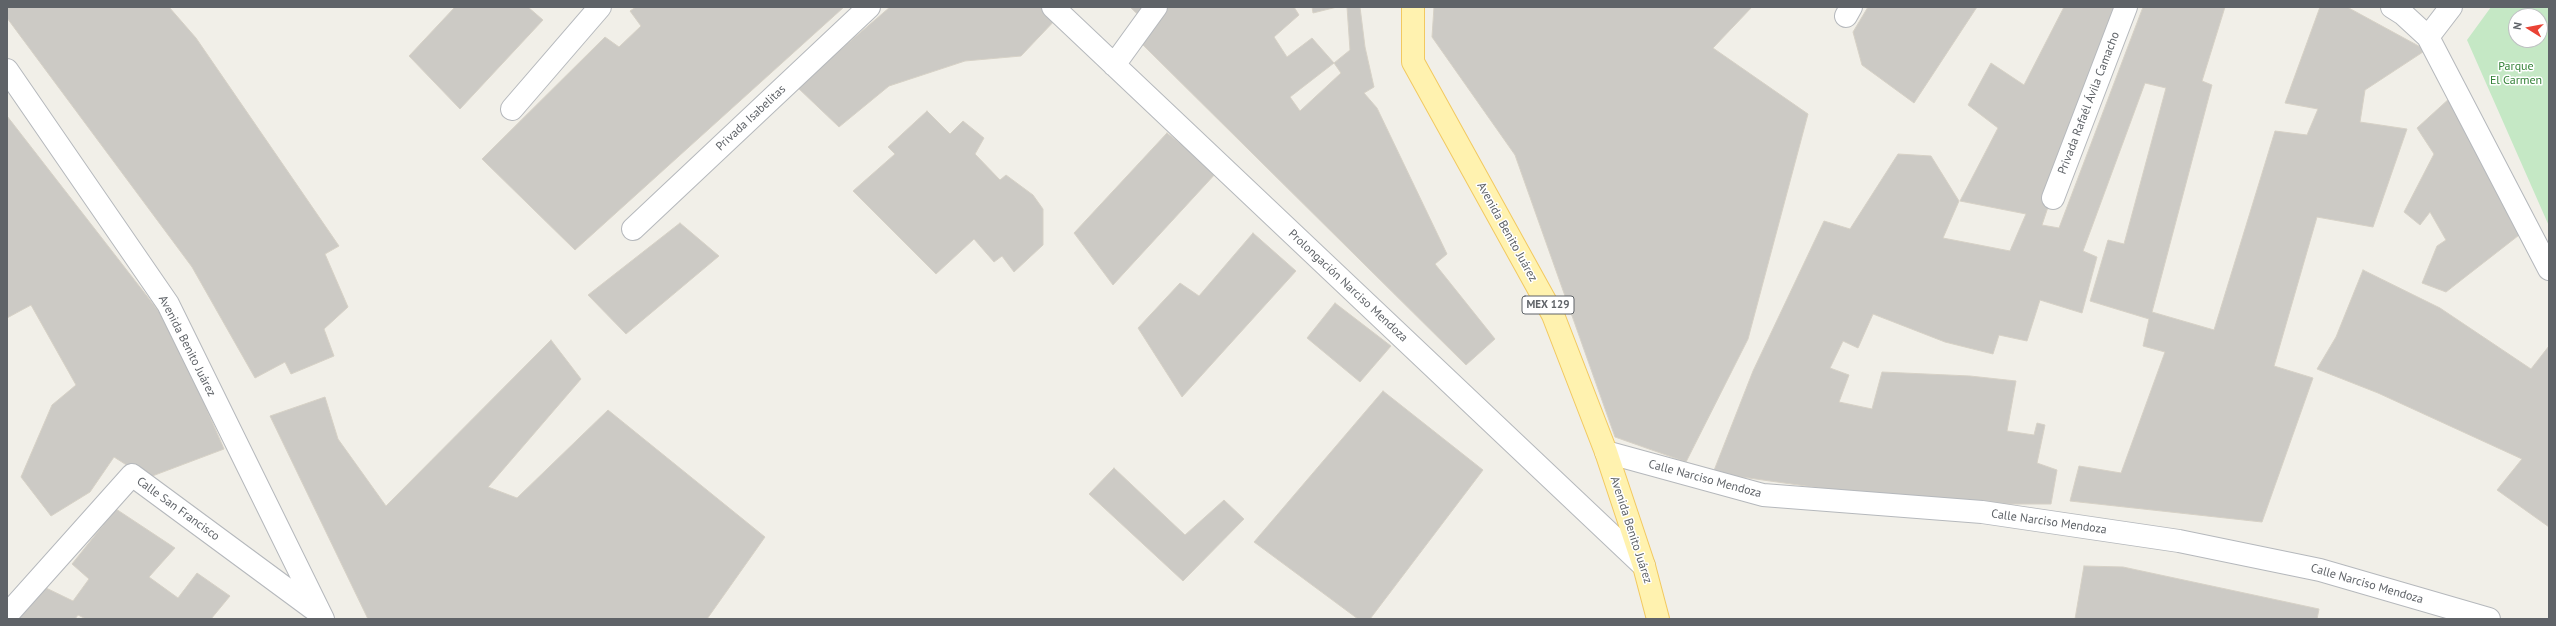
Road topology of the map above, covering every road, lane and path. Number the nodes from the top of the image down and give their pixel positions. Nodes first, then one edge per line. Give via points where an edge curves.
1 (600, 7) edge
2 (869, 7) edge
3 (1053, 7) edge
4 (1156, 7) edge
5 (1413, 7) edge
6 (2126, 7) edge
7 (2451, 7) edge
8 (2401, 9) edge
9 (2428, 37) junction
10 (1114, 65) junction
11 (7, 70) edge
12 (512, 109) dead end
13 (2053, 198) dead end
14 (633, 229) dead end
15 (2549, 269) edge
16 (1606, 452) junction
17 (1644, 566) junction
18 (7, 615) edge
19 (321, 616) edge
20 (1658, 619) edge
21 (2489, 619) edge

1 - 12 street
2 - 14 street, Privada Isabelitas
3 - 10 street, Prolongación Narciso Mendoza
4 - 10 street
5 - 16 main road, Avenida Benito Juárez / MEX 129 via 1413,62 1553,315
6 - 13 street, Privada Rafaél Ávila Camacho
7 - 9 street
8 - 9 street
9 - 15 street
10 - 17 street, Prolongación Narciso Mendoza
11 - 19 street, Avenida Benito Juárez via 168,304
16 - 17 main road, Avenida Benito Juárez / MEX 129
16 - 21 street, Calle Narciso Mendoza via 1763,496 1982,512 2179,541 2320,570
17 - 20 main road, Avenida Benito Juárez / MEX 129
18 - 19 street, Calle San Francisco via 132,475

